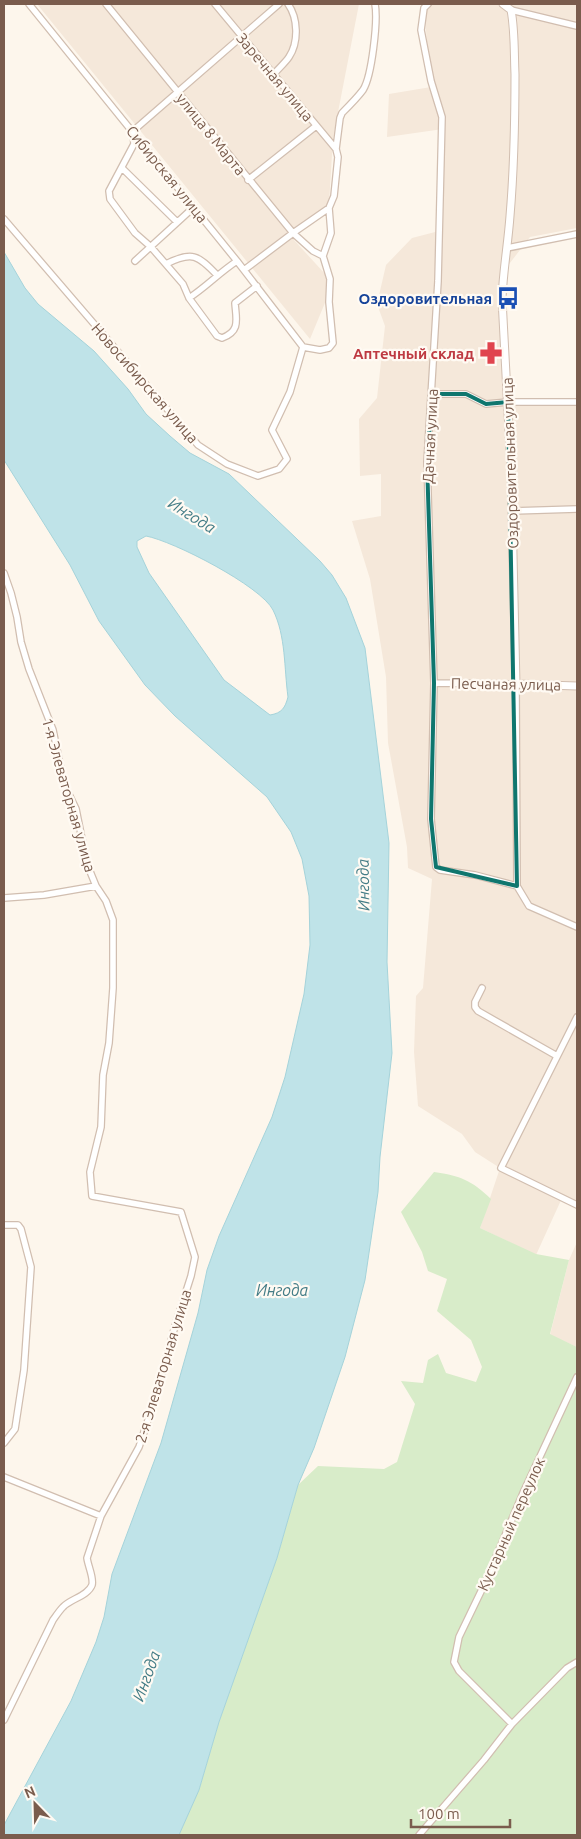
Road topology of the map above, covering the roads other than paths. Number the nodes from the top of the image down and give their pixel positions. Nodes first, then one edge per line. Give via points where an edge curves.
1 (29, 4) edge
2 (106, 4) edge
3 (215, 4) edge
4 (279, 4) edge
5 (288, 4) edge
6 (375, 4) edge
7 (428, 4) edge
8 (503, 4) edge
9 (511, 10) junction
10 (577, 26) edge
11 (242, 37) junction
12 (273, 75) junction
13 (177, 93) junction
14 (316, 126) junction
15 (133, 130) junction
16 (336, 149) junction
17 (122, 168) junction
18 (248, 180) junction
19 (194, 207) junction
20 (329, 208) junction
21 (4, 219) edge
22 (176, 221) junction
23 (293, 233) junction
24 (577, 234) edge
25 (151, 246) junction
26 (507, 248) junction
27 (323, 256) junction
28 (135, 261) dead end
29 (237, 261) junction
30 (166, 264) junction
31 (244, 270) junction
32 (217, 275) junction
33 (257, 286) junction
34 (189, 298) junction
35 (303, 347) junction
36 (432, 394) junction
37 (508, 402) junction
38 (577, 402) edge
39 (577, 509) edge
40 (512, 511) junction
41 (4, 573) edge
42 (434, 683) junction
43 (516, 684) junction
44 (577, 686) edge
45 (96, 886) junction
46 (517, 886) junction
47 (4, 898) edge
48 (577, 927) edge
49 (482, 988) dead end
50 (577, 1017) edge
51 (557, 1056) junction
52 (577, 1206) edge
53 (181, 1212) joint
54 (4, 1225) edge
55 (577, 1377) edge
56 (4, 1443) edge
57 (4, 1477) edge
58 (101, 1516) junction
59 (577, 1662) edge
60 (4, 1720) edge
61 (512, 1724) junction
62 (419, 1835) edge

1 - 15 street, Сибирская улица
2 - 13 street, улица 8 Марта
3 - 11 street, Заречная улица
4 - 11 street
5 - 12 street via 294,11 296,23 294,41 290,56
6 - 16 street via 377,15 368,78 364,89 342,113
7 - 36 street, Дачная улица via 424,8 421,30 442,117
8 - 9 street
9 - 10 street
9 - 26 street, Оздоровительная улица via 515,90
11 - 12 street, Заречная улица
11 - 13 street
12 - 14 street, Заречная улица
13 - 15 street
13 - 18 street, улица 8 Марта
14 - 16 street, Заречная улица
14 - 18 street
15 - 17 street via 134,144
15 - 19 street, Сибирская улица
16 - 20 street via 334,196
17 - 22 street
17 - 25 street via 109,191 110,199 135,233
18 - 23 street, улица 8 Марта
19 - 22 street
19 - 29 street, Сибирская улица
20 - 23 street
20 - 27 street via 331,233
21 - 35 street, Новосибирская улица via 198,445 227,464 258,476 279,469 287,458 272,430 290,392
22 - 25 street
23 - 27 street, улица 8 Марта
23 - 31 street
24 - 26 street
25 - 28 street
25 - 30 street
26 - 37 street, Оздоровительная улица via 502,299
27 - 35 street via 330,279 333,343 329,348 320,350
29 - 31 street, Сибирская улица
29 - 32 street
30 - 32 street via 190,256 202,260
30 - 34 street via 183,284
31 - 33 street, Сибирская улица
32 - 34 street
33 - 34 street via 235,303 238,320 229,335 222,338 217,336
33 - 35 street, Сибирская улица
36 - 37 street via 466,394 486,404
36 - 42 street, Дачная улица via 427,462
37 - 38 street
37 - 40 street, Оздоровительная улица
39 - 40 street
40 - 43 street, Оздоровительная улица
41 - 45 street, 1-я Элеваторная улица via 21,642 53,730 64,784 76,809 87,864
42 - 43 street, Песчаная улица
42 - 46 street, Дачная улица via 431,819 436,867
43 - 44 street, Песчаная улица
43 - 46 street, Оздоровительная улица
45 - 47 street
45 - 53 street, 1-я Элеваторная улица via 113,920 113,988 101,1127 90,1172 92,1196
46 - 48 street via 528,906
49 - 51 street via 475,1002 478,1012
50 - 51 street
51 - 52 street via 500,1168
53 - 58 street, 2-я Элеваторная улица via 195,1257 192,1276 139,1447
54 - 56 street via 18,1225 21,1229 31,1267 24,1370 15,1429
55 - 61 street, Кустарный переулок via 459,1637 454,1662
57 - 58 street
58 - 60 street, 2-я Элеваторная улица via 87,1558 92,1586 63,1606 53,1620
59 - 61 street via 567,1668
61 - 62 street

